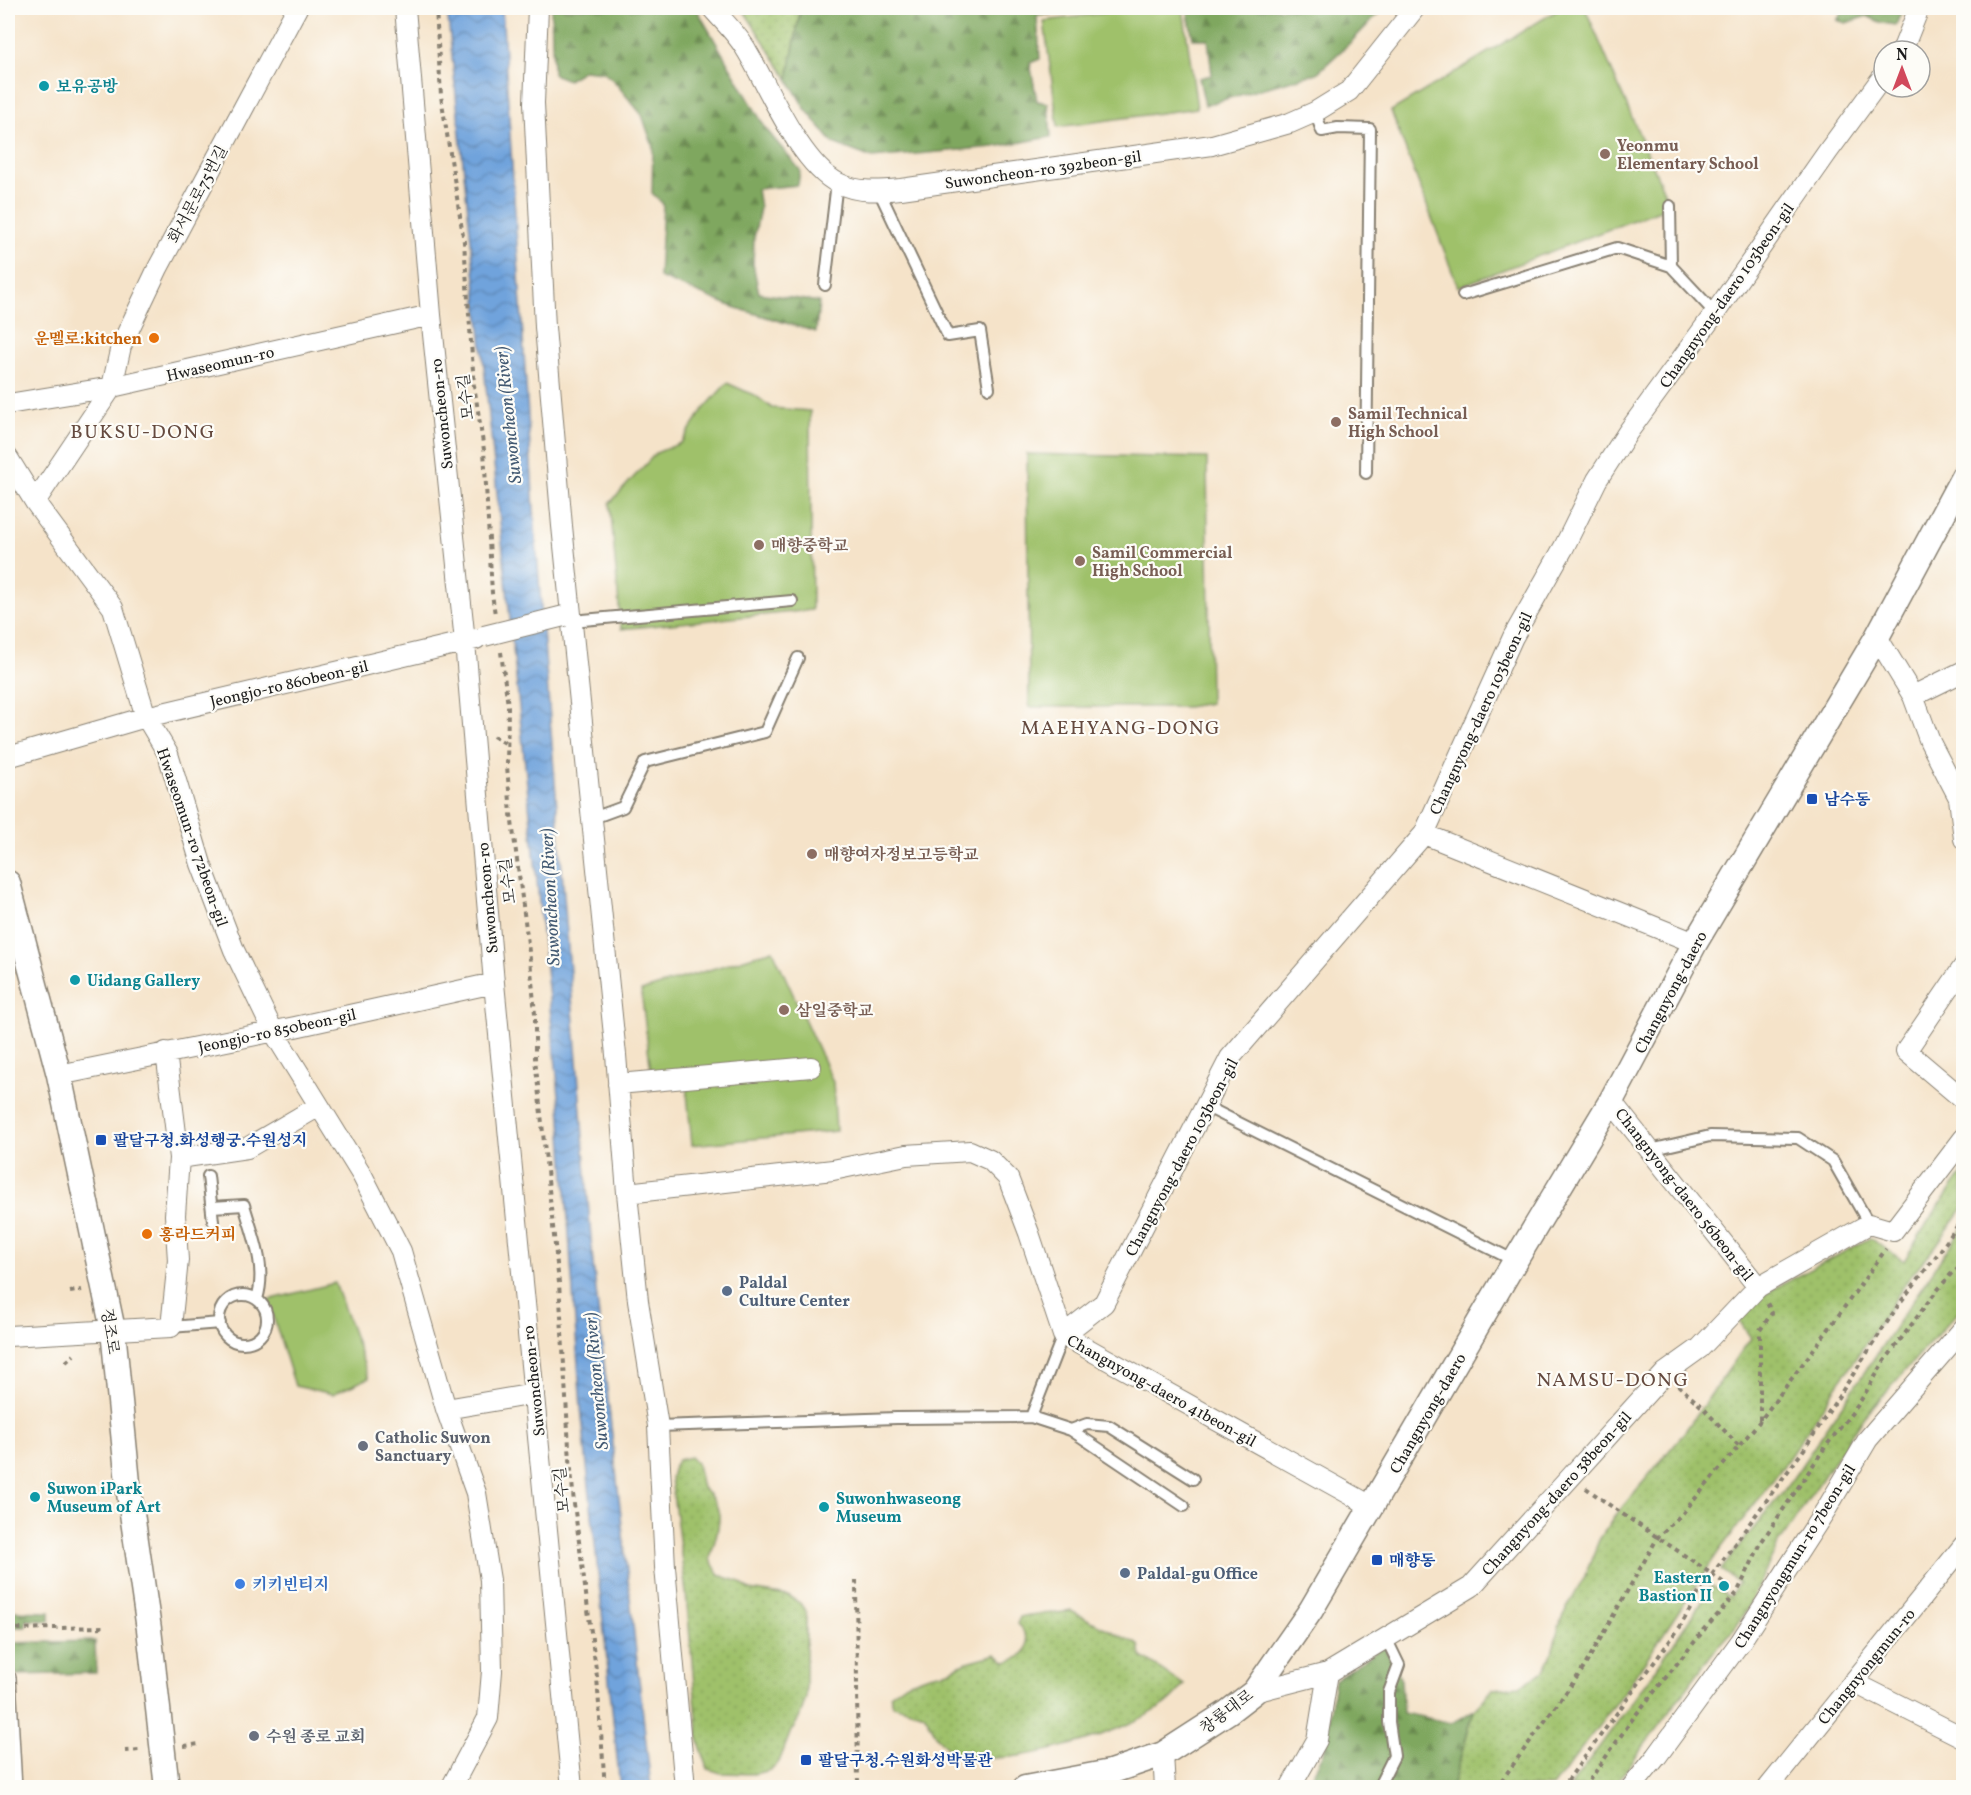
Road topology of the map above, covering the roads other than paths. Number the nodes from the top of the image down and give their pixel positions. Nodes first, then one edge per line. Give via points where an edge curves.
1 (297, 8) edge
2 (405, 8) edge
3 (538, 8) edge
4 (712, 8) edge
5 (1415, 8) edge
6 (1920, 8) edge
7 (1907, 39) edge
8 (1872, 91) edge
9 (1315, 112) junction
10 (837, 182) junction
11 (879, 191) junction
12 (1670, 206) dead end
13 (1671, 266) junction
14 (825, 285) dead end
15 (1463, 295) dead end
16 (1715, 314) junction
17 (431, 315) junction
18 (112, 387) junction
19 (989, 388) dead end
20 (8, 404) edge
21 (8, 458) edge
22 (1366, 473) dead end
23 (1964, 475) edge
24 (36, 502) junction
25 (792, 601) dead end
26 (570, 618) junction
27 (1877, 637) junction
28 (465, 642) junction
29 (798, 658) dead end
30 (1964, 671) edge
31 (1913, 696) junction
32 (146, 717) junction
33 (8, 757) edge
34 (593, 818) junction
35 (1424, 834) junction
36 (1964, 839) edge
37 (8, 883) edge
38 (1695, 944) junction
39 (1964, 966) edge
40 (494, 983) junction
41 (273, 1031) junction
42 (166, 1052) junction
43 (811, 1067) dead end
44 (59, 1075) junction
45 (618, 1084) junction
46 (1964, 1100) edge
47 (1611, 1101) junction
48 (319, 1106) junction
49 (1207, 1107) junction
50 (1964, 1138) edge
51 (1650, 1150) junction
52 (179, 1158) junction
53 (208, 1176) dead end
54 (627, 1193) junction
55 (212, 1207) junction
56 (213, 1221) dead end
57 (1869, 1224) junction
58 (1515, 1261) junction
59 (1758, 1287) junction
60 (256, 1299) junction
61 (220, 1323) junction
62 (171, 1327) junction
63 (1964, 1328) edge
64 (113, 1330) junction
65 (1063, 1335) junction
66 (8, 1336) edge
67 (534, 1394) junction
68 (446, 1408) junction
69 (1031, 1417) junction
70 (658, 1426) junction
71 (1071, 1430) junction
72 (1193, 1479) dead end
73 (1185, 1506) dead end
74 (1373, 1507) junction
75 (1964, 1545) edge
76 (1386, 1638) junction
77 (1328, 1673) junction
78 (8, 1678) edge
79 (1853, 1682) junction
80 (1254, 1692) junction
81 (1964, 1738) edge
82 (1163, 1754) junction
83 (14, 1788) edge
84 (167, 1788) edge
85 (451, 1788) edge
86 (572, 1788) edge
87 (686, 1788) edge
88 (1025, 1788) edge
89 (1165, 1788) edge
90 (1290, 1788) edge
91 (1378, 1788) edge
92 (1631, 1788) edge
93 (1768, 1788) edge

1 - 18 street, 화서문로75번길 via 158,268 121,346
2 - 17 street, Suwoncheon-ro
3 - 26 street via 534,103 545,327
4 - 10 street, Suwoncheon-ro 392beon-gil via 746,48 813,162
5 - 9 street, Suwoncheon-ro 392beon-gil via 1350,91
6 - 7 street
8 - 16 street, Changnyong-daero 103beon-gil
9 - 11 street, Suwoncheon-ro 392beon-gil via 1212,145
9 - 22 lane via 1322,131 1370,129
10 - 11 street, Suwoncheon-ro 392beon-gil via 852,189
10 - 14 lane
11 - 19 lane via 948,336 980,331
12 - 13 lane
13 - 15 lane via 1617,248
13 - 16 lane
16 - 35 street, Changnyong-daero 103beon-gil via 1598,480 1513,637
17 - 18 street, Hwaseomun-ro
17 - 28 street, Suwoncheon-ro
18 - 20 street, Hwaseomun-ro
18 - 24 street
21 - 24 street, Hwaseomun-ro 72beon-gil
23 - 27 street, Changnyong-daero
24 - 32 street, Hwaseomun-ro 72beon-gil via 113,608
25 - 26 lane
26 - 28 street, Jeongjo-ro 860beon-gil, bridge
26 - 34 street
27 - 31 street
27 - 38 street, Changnyong-daero
28 - 32 street, Jeongjo-ro 860beon-gil
28 - 40 street, Suwoncheon-ro
29 - 34 lane via 765,732 645,762 623,807
30 - 31 street
31 - 36 street via 1930,742 1959,798
32 - 33 street, Jeongjo-ro 860beon-gil
32 - 41 street, Hwaseomun-ro 72beon-gil via 168,754 213,896
34 - 45 street
35 - 38 street
35 - 49 street, Changnyong-daero 103beon-gil via 1230,1058
37 - 44 street, 정조로
38 - 47 street, Changnyong-daero
39 - 46 street via 1906,1051
40 - 41 street, Jeongjo-ro 850beon-gil
40 - 67 street, Suwoncheon-ro
41 - 42 street, Jeongjo-ro 850beon-gil
41 - 48 street, Hwaseomun-ro 72beon-gil
42 - 44 street, Jeongjo-ro 850beon-gil
42 - 52 street
43 - 45 street
44 - 64 street, 정조로
45 - 54 street
47 - 51 street, Changnyong-daero 56beon-gil
47 - 58 street, Changnyong-daero
48 - 52 street via 247,1148
48 - 68 street, Hwaseomun-ro 72beon-gil via 362,1175 401,1251
49 - 58 lane
49 - 65 street, Changnyong-daero 103beon-gil via 1104,1303
50 - 57 street via 1893,1231
51 - 57 lane via 1710,1136 1798,1138 1833,1161
51 - 59 street, Changnyong-daero 56beon-gil
52 - 62 street via 175,1215 178,1260
53 - 55 lane
54 - 65 street, Changnyong-daero 41beon-gil via 833,1170 906,1155 970,1151 990,1160 1008,1178
54 - 70 street via 638,1301
55 - 56 lane
55 - 60 lane via 244,1205 259,1255
57 - 59 street, Changnyong-daero 38beon-gil
58 - 74 street, Changnyong-daero
59 - 76 street, Changnyong-daero 38beon-gil via 1700,1348 1665,1374 1471,1587
60 - 61 lane via 241,1295 234,1298 222,1308
60 - 61 lane via 267,1319 256,1339 234,1341 227,1337
61 - 62 lane
62 - 64 street
63 - 92 street, Changnyongmun-ro 7beon-gil via 1868,1439 1741,1641
64 - 66 street
64 - 84 street, 정조로 via 129,1492
65 - 69 lane
65 - 74 street, Changnyong-daero 41beon-gil
67 - 68 street
67 - 86 street, Suwoncheon-ro
68 - 85 street, Hwaseomun-ro 72beon-gil via 476,1493 490,1580 492,1671 488,1718
69 - 70 lane
69 - 71 lane
70 - 87 street via 665,1567
71 - 72 lane via 1087,1424 1109,1426
71 - 73 lane
74 - 80 street, 창룡대로 via 1311,1610
75 - 79 street, Changnyongmun-ro
76 - 77 street, Changnyong-daero 38beon-gil
76 - 91 lane via 1399,1665 1389,1692 1394,1756
77 - 80 street, Changnyong-daero 38beon-gil
77 - 90 street via 1317,1740
78 - 83 street
79 - 81 street
79 - 93 street, Changnyongmun-ro
80 - 82 street, 창룡대로
82 - 88 street, 창룡대로 via 1110,1772
82 - 89 street

